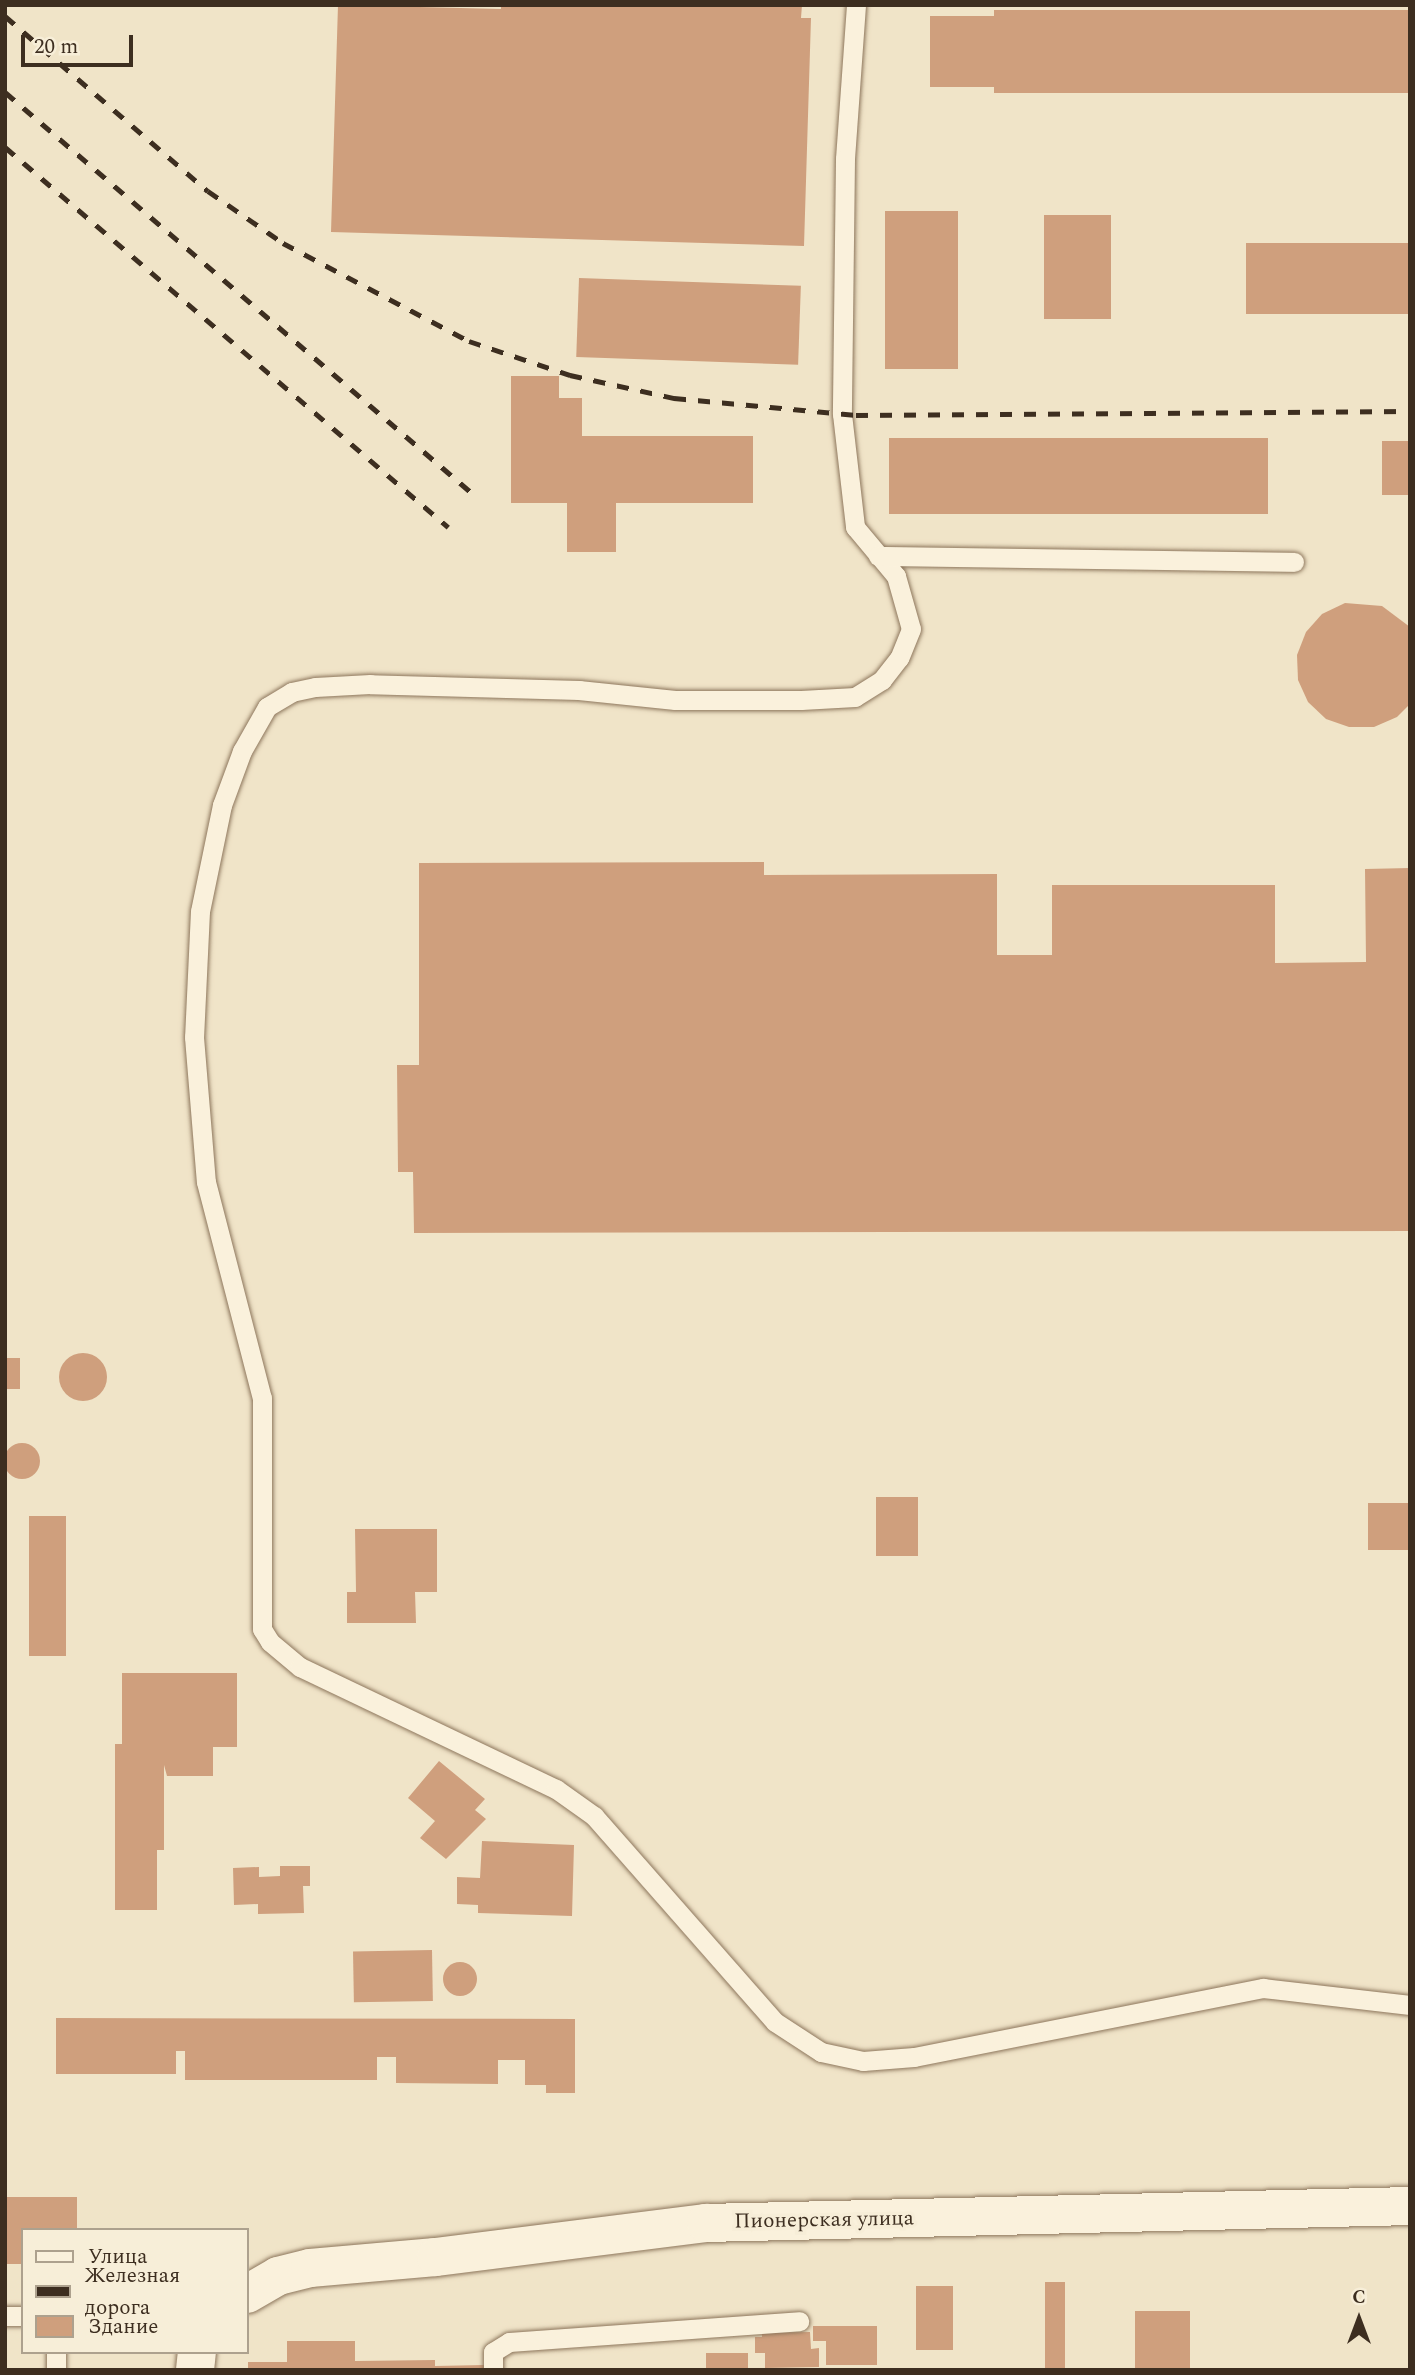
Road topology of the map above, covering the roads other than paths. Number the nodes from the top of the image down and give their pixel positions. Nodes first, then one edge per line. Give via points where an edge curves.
1 (856, 5) edge
2 (878, 556) junction
3 (1294, 562) dead end
4 (1410, 2005) edge
5 (1410, 2206) edge
6 (248, 2293) edge
7 (799, 2321) dead end
8 (494, 2370) edge

1 - 2 lane via 845,159 842,414 855,527
2 - 3 lane
2 - 4 lane via 897,576 911,629 899,658 881,680 855,697 675,701 579,690 370,684 292,692 267,707 254,724 222,805 200,911 194,1037 206,1182 262,1398 262,1629 300,1667 556,1789 594,1816 775,2022 821,2052 863,2061 914,2057 1263,1988
5 - 6 street, Пионерская улица via 706,2223 436,2257 310,2267 278,2276
7 - 8 lane via 509,2342 494,2352

